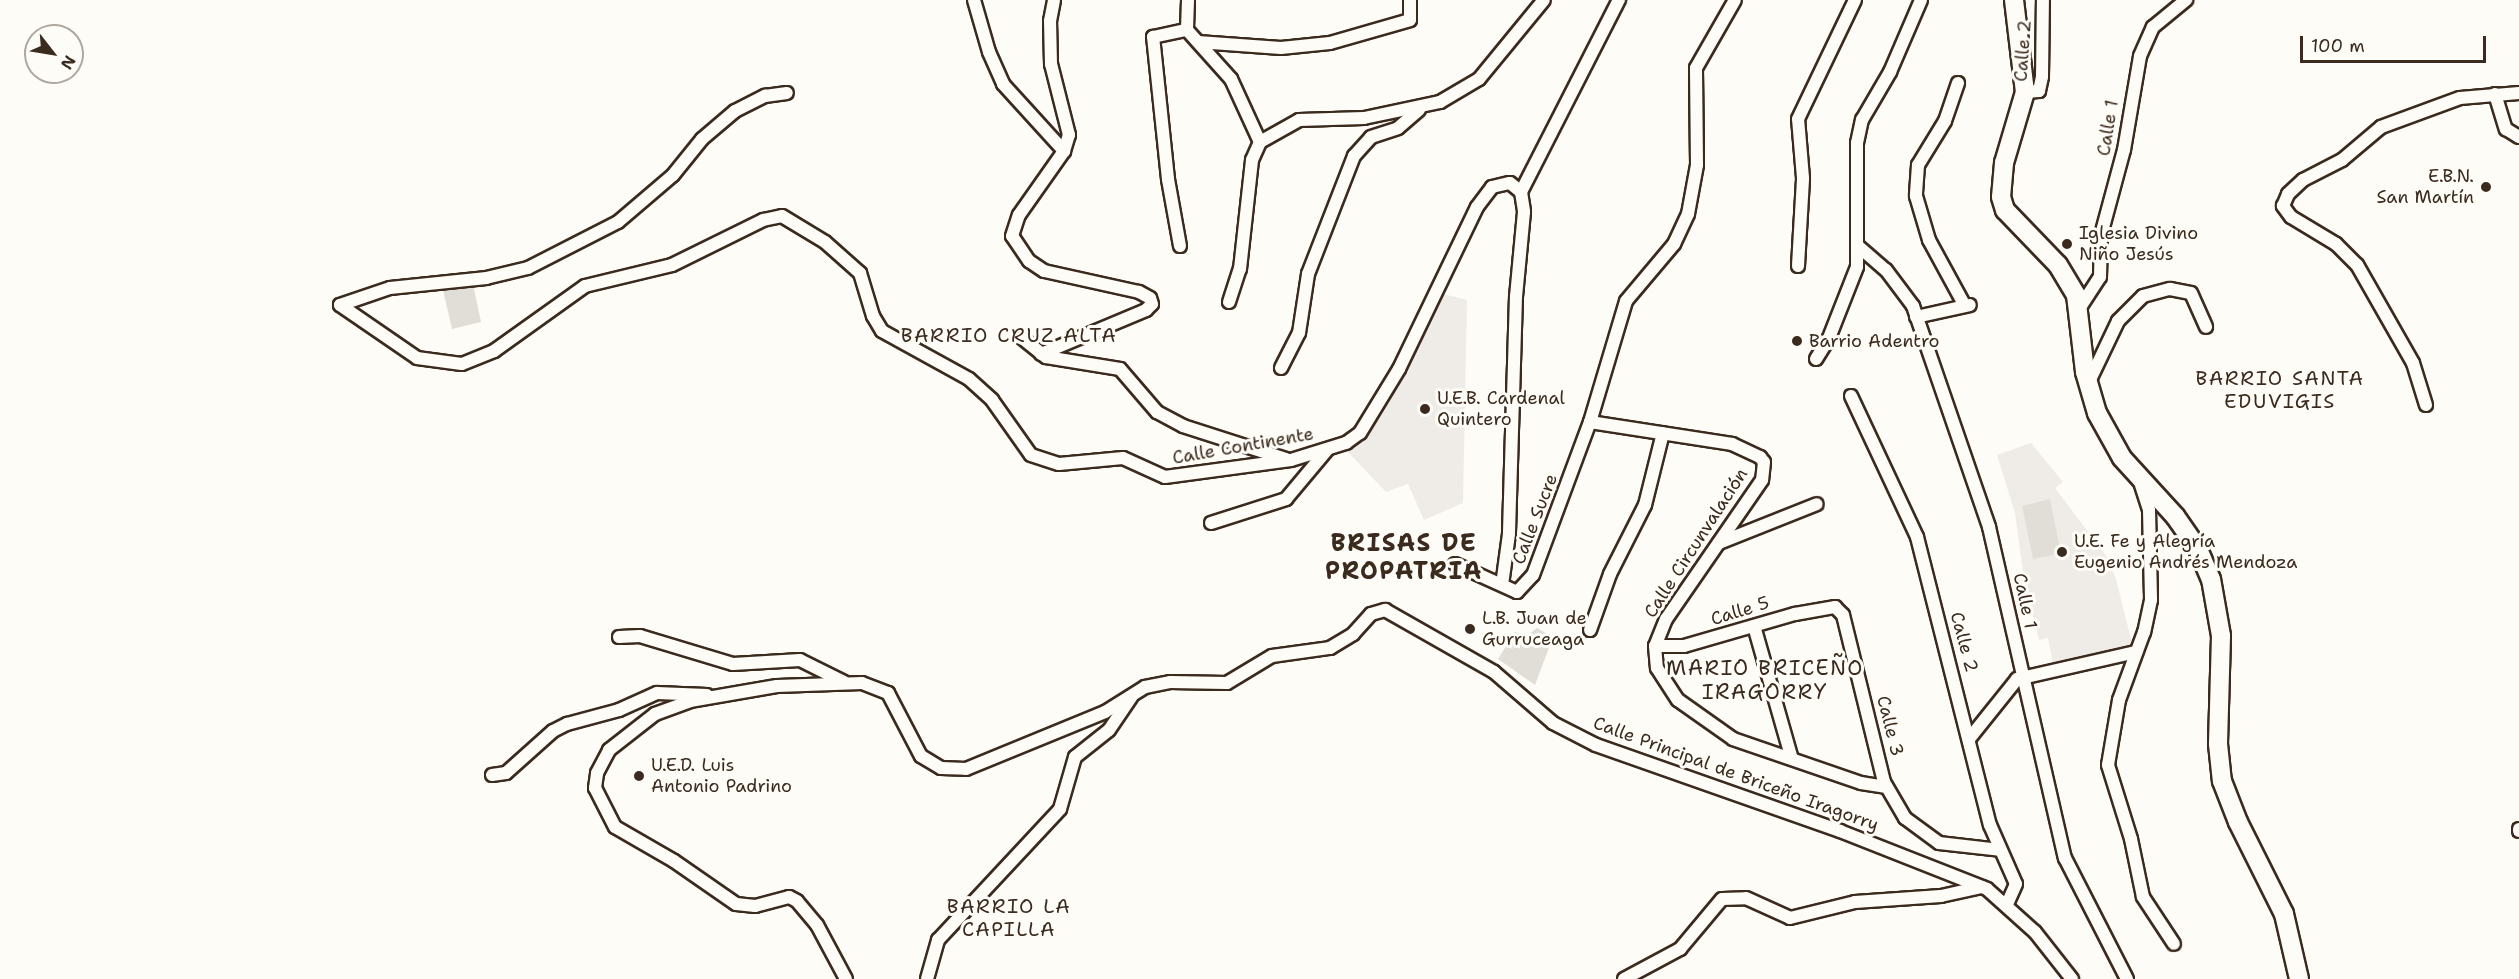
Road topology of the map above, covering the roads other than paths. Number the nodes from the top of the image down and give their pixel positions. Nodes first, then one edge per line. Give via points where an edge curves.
1 (974, 0) edge
2 (1054, 0) edge
3 (1188, 0) edge
4 (1410, 0) edge
5 (1544, 0) edge
6 (1619, 0) edge
7 (1735, 0) edge
8 (1855, 0) edge
9 (1921, 0) edge
10 (2014, 0) edge
11 (2043, 0) edge
12 (2186, 0) edge
13 (1187, 30) junction
14 (1198, 42) junction
15 (1958, 83) dead end
16 (2025, 92) junction
17 (787, 93) dead end
18 (2519, 93) edge
19 (2495, 94) junction
20 (1422, 108) junction
21 (2519, 137) edge
22 (1260, 142) junction
23 (1064, 151) junction
24 (1521, 192) junction
25 (1180, 246) dead end
26 (1858, 246) junction
27 (1798, 266) dead end
28 (1229, 302) dead end
29 (2079, 309) junction
30 (1916, 318) junction
31 (2206, 327) dead end
32 (1021, 337) dead end
33 (1041, 354) junction
34 (1816, 359) dead end
35 (1281, 368) dead end
36 (2088, 384) junction
37 (1851, 396) dead end
38 (2426, 405) dead end
39 (1590, 422) junction
40 (1663, 433) junction
41 (1327, 450) junction
42 (1291, 460) junction
43 (2137, 475) junction
44 (1817, 504) dead end
45 (1211, 523) dead end
46 (1719, 543) junction
47 (1455, 564) dead end
48 (1502, 585) junction
49 (1835, 607) joint
50 (1754, 626) junction
51 (1590, 630) dead end
52 (619, 637) dead end
53 (1655, 646) junction
54 (2136, 652) junction
55 (2021, 676) junction
56 (844, 682) junction
57 (1133, 693) junction
58 (714, 696) junction
59 (1969, 739) junction
60 (1792, 759) junction
61 (492, 775) dead end
62 (1887, 787) junction
63 (2000, 850) junction
64 (1982, 886) junction
65 (2007, 904) junction
66 (2174, 944) dead end
67 (846, 979) edge
68 (927, 979) edge
69 (1624, 979) edge
70 (2072, 979) edge
71 (2127, 979) edge
72 (2298, 979) edge

1 - 23 street via 1003,84
2 - 23 street via 1049,46 1068,122
3 - 13 street
4 - 14 street via 1410,20 1330,43 1281,48
5 - 20 street via 1479,79
6 - 24 street
7 - 39 street via 1696,68 1697,165 1688,214 1674,244 1626,301
8 - 27 street via 1798,119 1803,178
9 - 26 street via 1890,72 1862,120 1857,164
10 - 16 main road
11 - 16 street, Calle 2 via 2042,77 2039,91
12 - 29 street, Calle 1 via 2153,27 2140,56 2124,150 2101,235 2100,276
13 - 14 street
13 - 25 street via 1153,37 1168,179
14 - 22 street via 1231,79
15 - 30 street via 1945,121 1918,165 1916,196 1929,240 1968,306
16 - 29 main road via 2004,163 2001,197 2010,218 2058,265 2076,295
17 - 42 street, Calle Continente via 765,96 735,111 702,139 674,175 618,222 528,268 486,278 390,288 340,305 417,358 462,364 494,351 585,286 672,265 763,220 783,216 825,242 860,273 873,316 882,331 969,379 992,400 1031,455 1059,464 1123,458 1165,477
18 - 19 street
19 - 21 street via 2506,129
19 - 38 street via 2460,98 2381,127 2342,160 2303,180 2288,194 2283,206 2291,217 2336,244 2357,265 2412,363
20 - 22 street via 1364,118 1299,120
20 - 35 street via 1398,128 1371,137 1354,156 1308,274 1299,333
22 - 28 street via 1252,160 1240,269
23 - 33 street via 1013,227 1016,244 1029,261 1053,275 1139,292 1150,298 1152,304 1146,310
24 - 41 street, Calle Continente via 1510,183 1500,183 1486,194 1458,241 1375,414 1360,433
24 - 48 street via 1524,212 1516,308 1509,534
26 - 30 street, Calle 1 via 1901,288
26 - 34 street via 1851,286
29 - 36 main road
30 - 55 street, Calle 1 via 1989,527
31 - 36 street via 2191,293 2170,289 2143,296 2118,321
32 - 33 street
33 - 42 street via 1060,361 1120,369 1157,412 1168,419
36 - 43 main road via 2109,438
37 - 59 street, Calle 2 via 1917,537
39 - 40 street, Calle Circunvalación
39 - 48 street, Calle Sucre via 1528,585 1517,592
40 - 46 street, Calle Circunvalación via 1746,448 1764,462 1762,480
40 - 51 street via 1645,505 1610,574
41 - 42 street, Calle Continente
41 - 45 street via 1286,499
43 - 54 street via 2149,510 2152,571 2148,619
43 - 72 main road via 2175,516 2198,549 2211,579 2221,636 2221,772 2238,822 2284,914
44 - 46 street
46 - 53 street, Calle Circunvalación via 1666,619
47 - 48 street, Calle Sucre
49 - 50 street, Calle 5 via 1825,606
49 - 62 street, Calle 3 via 1843,615
50 - 53 street, Calle 5 via 1684,646
50 - 60 street
52 - 56 street via 640,636 733,664 800,660
53 - 60 street, Calle Circunvalación via 1664,682 1690,711 1733,738
54 - 55 street
54 - 66 street via 2119,700 2108,765 2131,839 2143,897
55 - 59 street
55 - 71 street, Calle 1 via 2066,858
56 - 57 street, Calle Principal de Briceño Iragorry via 876,686 888,693 921,756 954,771 980,766 1105,712
56 - 58 street, Calle Principal de Briceño Iragorry via 777,686
57 - 64 street, Calle Principal de Briceño Iragorry via 1160,683 1227,683 1272,656 1330,648 1353,634 1371,614 1385,610 1494,672 1553,723 1596,745
57 - 68 street via 1109,730 1075,757 1060,808 938,940
58 - 61 street via 657,693 619,710 567,724 544,738 506,772
58 - 67 street, Calle Principal de Briceño Iragorry via 655,714 619,740 597,773 599,803 615,827 674,861 726,900 746,906 780,897 797,902 817,925
59 - 63 street, Calle 2
60 - 62 street, Calle Circunvalación via 1861,783
62 - 63 street via 1905,819 1927,838 1954,848
63 - 65 street, Calle 2 via 2016,884
64 - 65 street, Calle Principal de Briceño Iragorry
64 - 69 street via 1941,896 1855,902 1790,918 1746,898 1722,899 1680,949
65 - 70 street, Calle Principal de Briceño Iragorry

